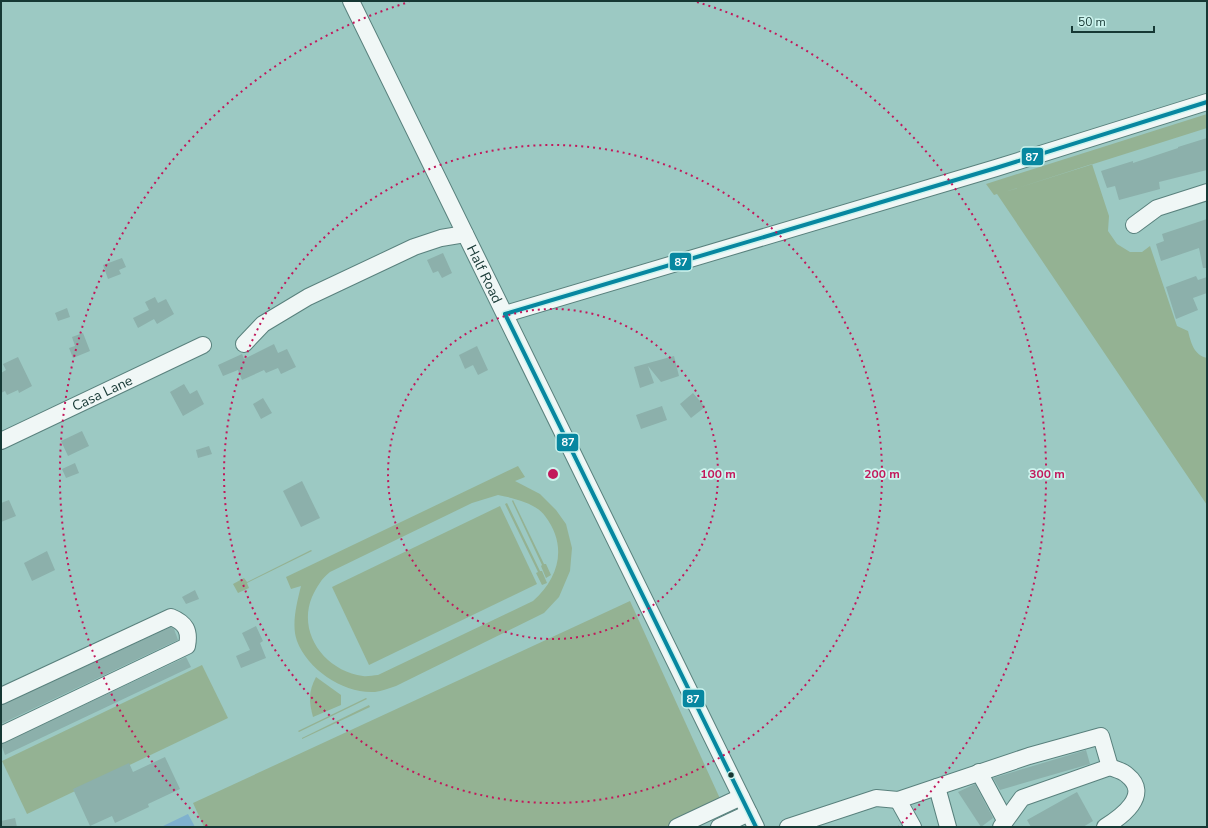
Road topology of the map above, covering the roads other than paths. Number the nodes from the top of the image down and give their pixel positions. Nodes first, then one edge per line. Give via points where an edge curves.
1 (351, 1) edge
2 (1207, 102) edge
3 (1207, 192) edge
4 (1134, 225) dead end
5 (465, 234) junction
6 (505, 314) junction
7 (244, 344) dead end
8 (203, 345) dead end
9 (1, 441) edge
10 (1, 696) edge
11 (1, 735) edge
12 (1110, 767) junction
13 (979, 772) junction
14 (937, 787) junction
15 (741, 797) junction
16 (898, 800) junction
17 (752, 820) edge
18 (1003, 823) edge
19 (676, 827) edge
20 (720, 827) edge
21 (788, 827) edge
22 (913, 827) edge
23 (948, 827) edge
24 (1105, 827) edge

1 - 5 street, Half Road
2 - 6 street via 996,168
3 - 4 street via 1157,208
5 - 6 street, Half Road
5 - 7 street via 441,238 414,247 308,296 263,324
6 - 15 street, Half Road
8 - 9 street, Casa Lane
10 - 11 street via 171,617 180,621 189,635 187,646
12 - 13 street via 1101,736
12 - 18 street via 1022,798
12 - 24 street via 1127,774 1136,795 1132,807 1122,817
13 - 14 street
13 - 18 street
14 - 16 street
14 - 23 street
15 - 17 street, Half Road
15 - 19 street
16 - 21 street via 876,798
16 - 22 street
17 - 20 street

